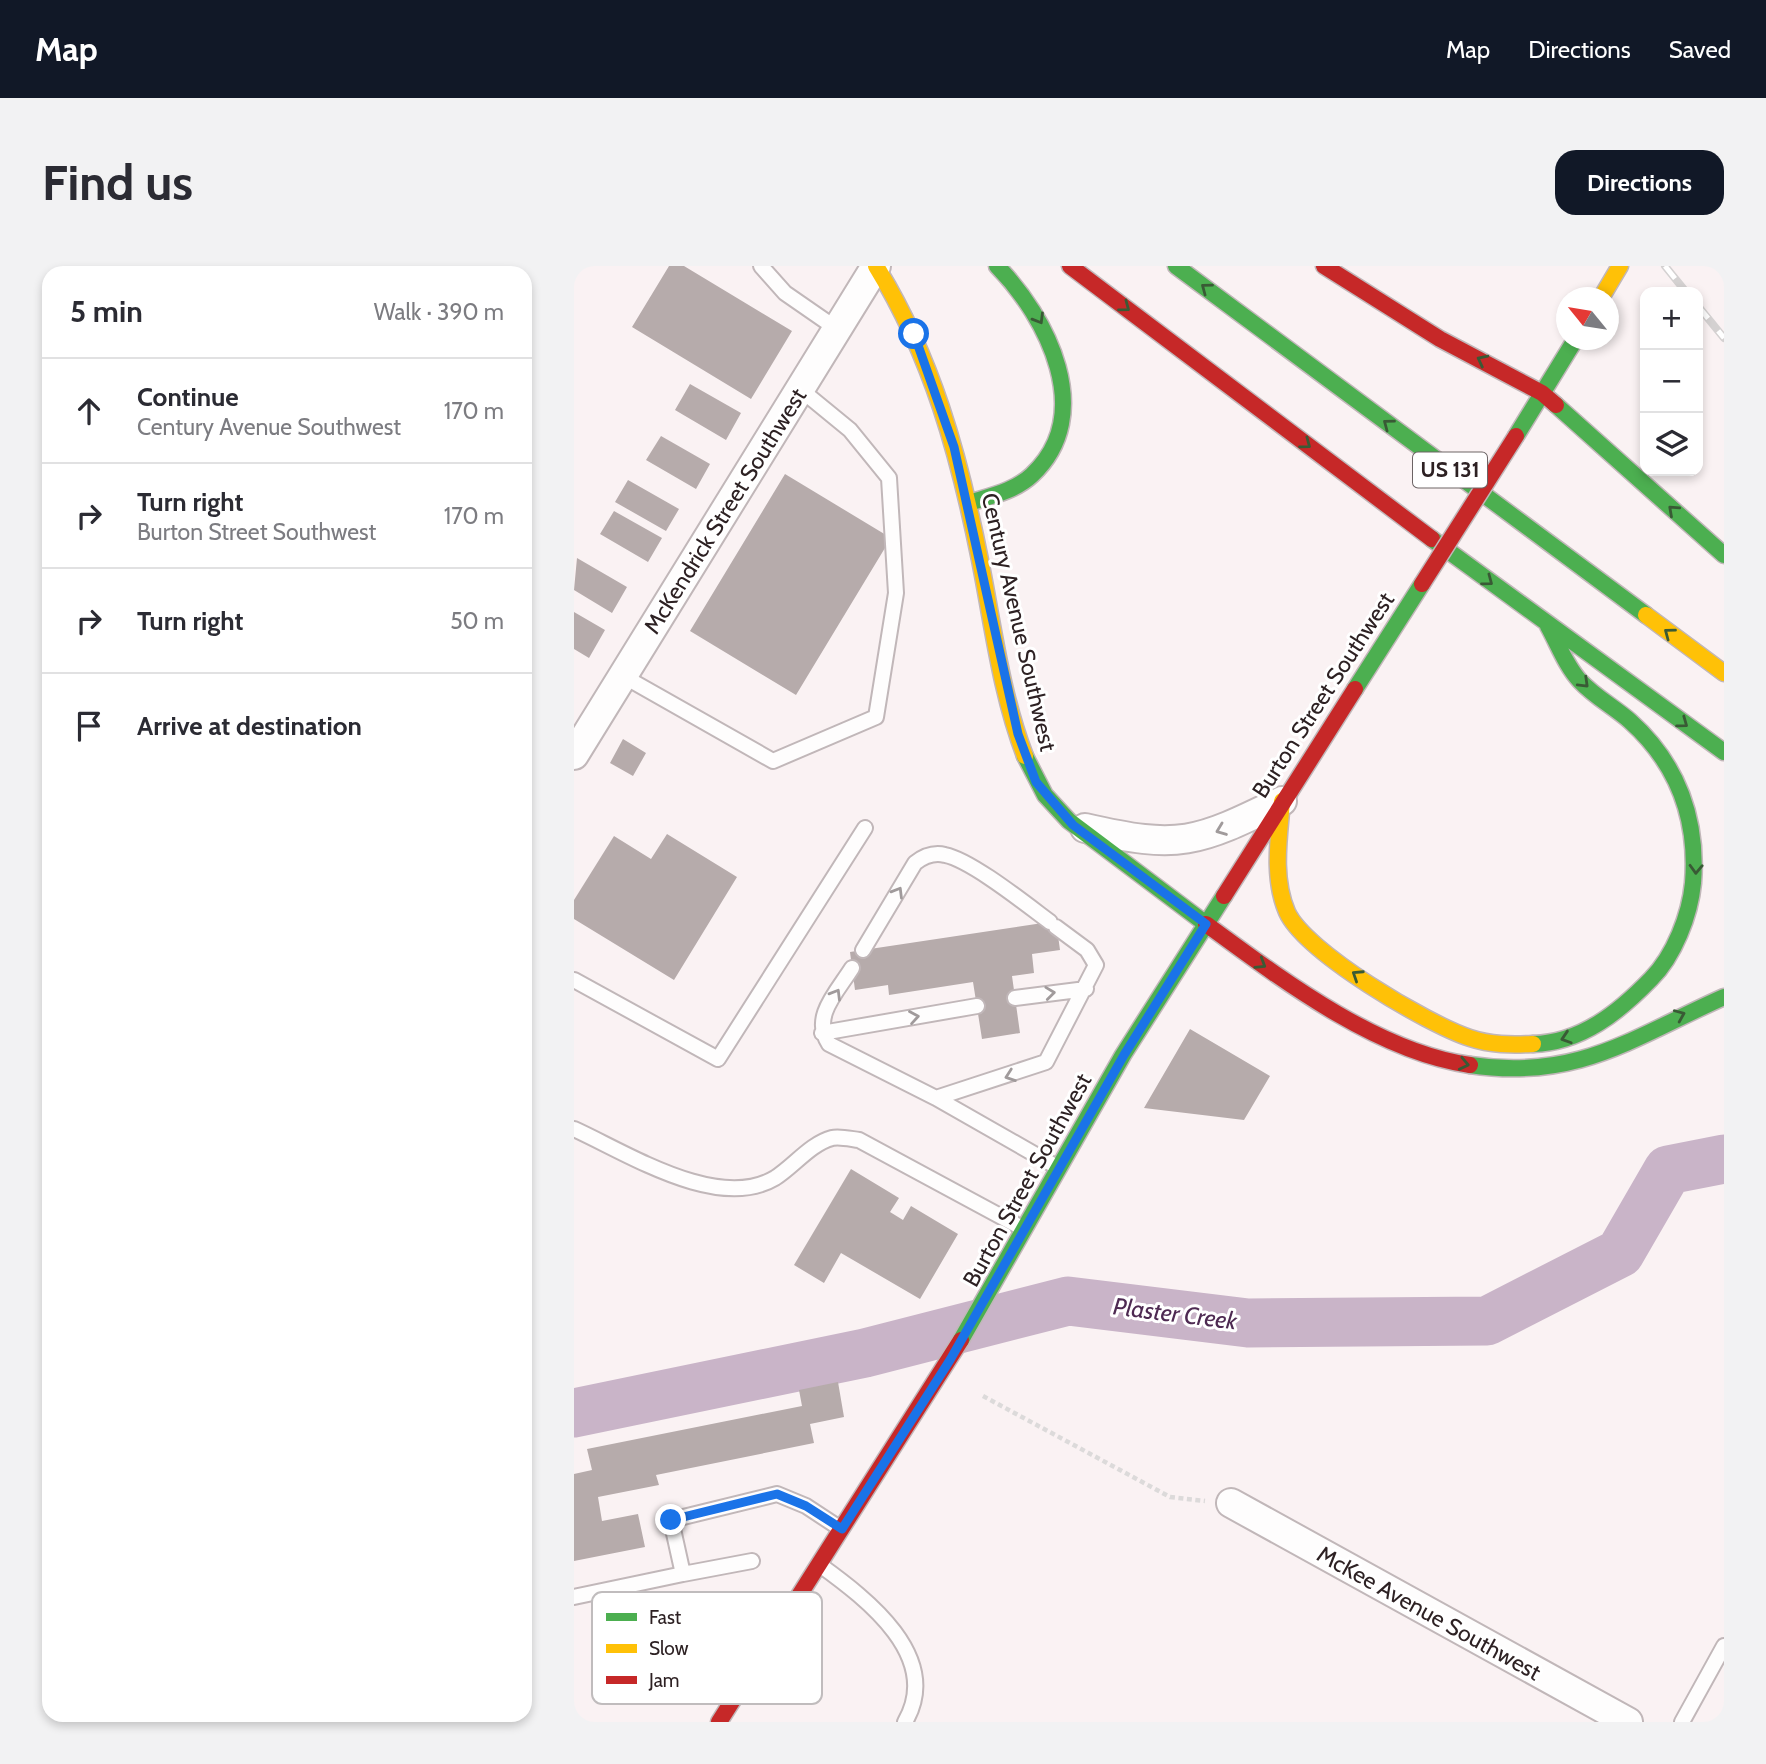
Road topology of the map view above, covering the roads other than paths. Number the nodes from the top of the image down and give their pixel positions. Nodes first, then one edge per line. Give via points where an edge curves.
1 (761, 266) edge
2 (876, 266) edge
3 (997, 266) edge
4 (1070, 266) edge
5 (1176, 266) edge
6 (1324, 266) edge
7 (1620, 266) edge
8 (1608, 287) edge
9 (837, 329) junction
10 (1569, 350) edge
11 (800, 389) junction
12 (1542, 393) junction
13 (969, 503) junction
14 (1724, 555) edge
15 (1548, 626) junction
16 (1724, 673) edge
17 (623, 676) junction
18 (1724, 752) edge
19 (574, 755) edge
20 (1282, 801) junction
21 (1073, 825) junction
22 (865, 828) dead end
23 (1206, 924) junction
24 (863, 950) dead end
25 (852, 968) dead end
26 (574, 980) edge
27 (1086, 989) junction
28 (1724, 997) edge
29 (1015, 998) dead end
30 (977, 1006) dead end
31 (822, 1033) junction
32 (936, 1098) junction
33 (574, 1129) edge
34 (1058, 1168) junction
35 (1025, 1229) junction
36 (1231, 1503) road end
37 (842, 1529) junction
38 (752, 1561) dead end
39 (820, 1565) junction
40 (684, 1574) junction
41 (598, 1592) edge
42 (803, 1592) edge
43 (592, 1593) edge
44 (574, 1597) edge
45 (1724, 1646) edge
46 (731, 1704) edge
47 (719, 1722) edge
48 (905, 1722) edge
49 (1628, 1722) edge
50 (1682, 1722) edge

1 - 9 lane via 785,293
2 - 9 street, McKendrick Street Southwest
2 - 13 main road, Century Avenue Southwest via 901,307 942,405
3 -> 13 main road via 1043,323 1060,372 1063,414 1053,447 1039,467 1011,490
4 -> 15 main road, US 131
16 -> 5 main road, US 131
12 -> 6 main road via 1440,339
7 - 8 main road
9 - 11 street, McKendrick Street Southwest
10 - 12 main road, Burton Street Southwest
11 - 17 street, McKendrick Street Southwest
11 - 17 lane via 850,430 889,478 896,593 876,717 773,761
14 -> 12 main road
12 - 20 main road, Burton Street Southwest, bridge
13 - 21 main road, Century Avenue Southwest via 995,639 1026,759 1045,795
15 -> 18 main road, US 131
15 -> 20 main road via 1579,680 1629,720 1666,763 1688,805 1695,831 1697,878 1681,935 1653,981 1618,1012 1573,1037 1503,1045 1444,1028 1384,993 1314,947 1294,928 1277,881
17 - 19 street, McKendrick Street Southwest
20 -> 21 street via 1223,830 1179,841 1145,841
20 - 23 main road, Burton Street Southwest
21 - 23 main road, Century Avenue Southwest
22 - 26 lane via 718,1059
23 -> 28 main road, Century Avenue Southwest via 1254,960 1382,1036 1436,1057 1489,1069 1535,1071 1570,1064
23 - 34 main road, Burton Street Southwest
24 -> 27 lane via 915,863 925,855 945,855 970,867 1087,950 1096,965
31 -> 25 lane via 821,1019
29 -> 27 lane
27 -> 32 lane via 1046,1062
31 -> 30 lane
31 - 32 lane via 830,1044
32 - 34 lane
33 - 35 lane via 715,1188 742,1188 774,1178 833,1138 859,1140
34 - 35 main road, Burton Street Southwest
35 - 37 main road, Burton Street Southwest via 950,1360
36 - 49 street, McKee Avenue Southwest
37 - 39 main road, Burton Street Southwest
37 - 40 lane via 777,1494 671,1520
38 - 40 lane
39 - 42 main road, Burton Street Southwest
39 - 48 lane via 872,1605 906,1650 915,1672 916,1695
40 - 41 lane
43 - 44 lane
45 - 50 lane
46 - 47 main road, Burton Street Southwest

